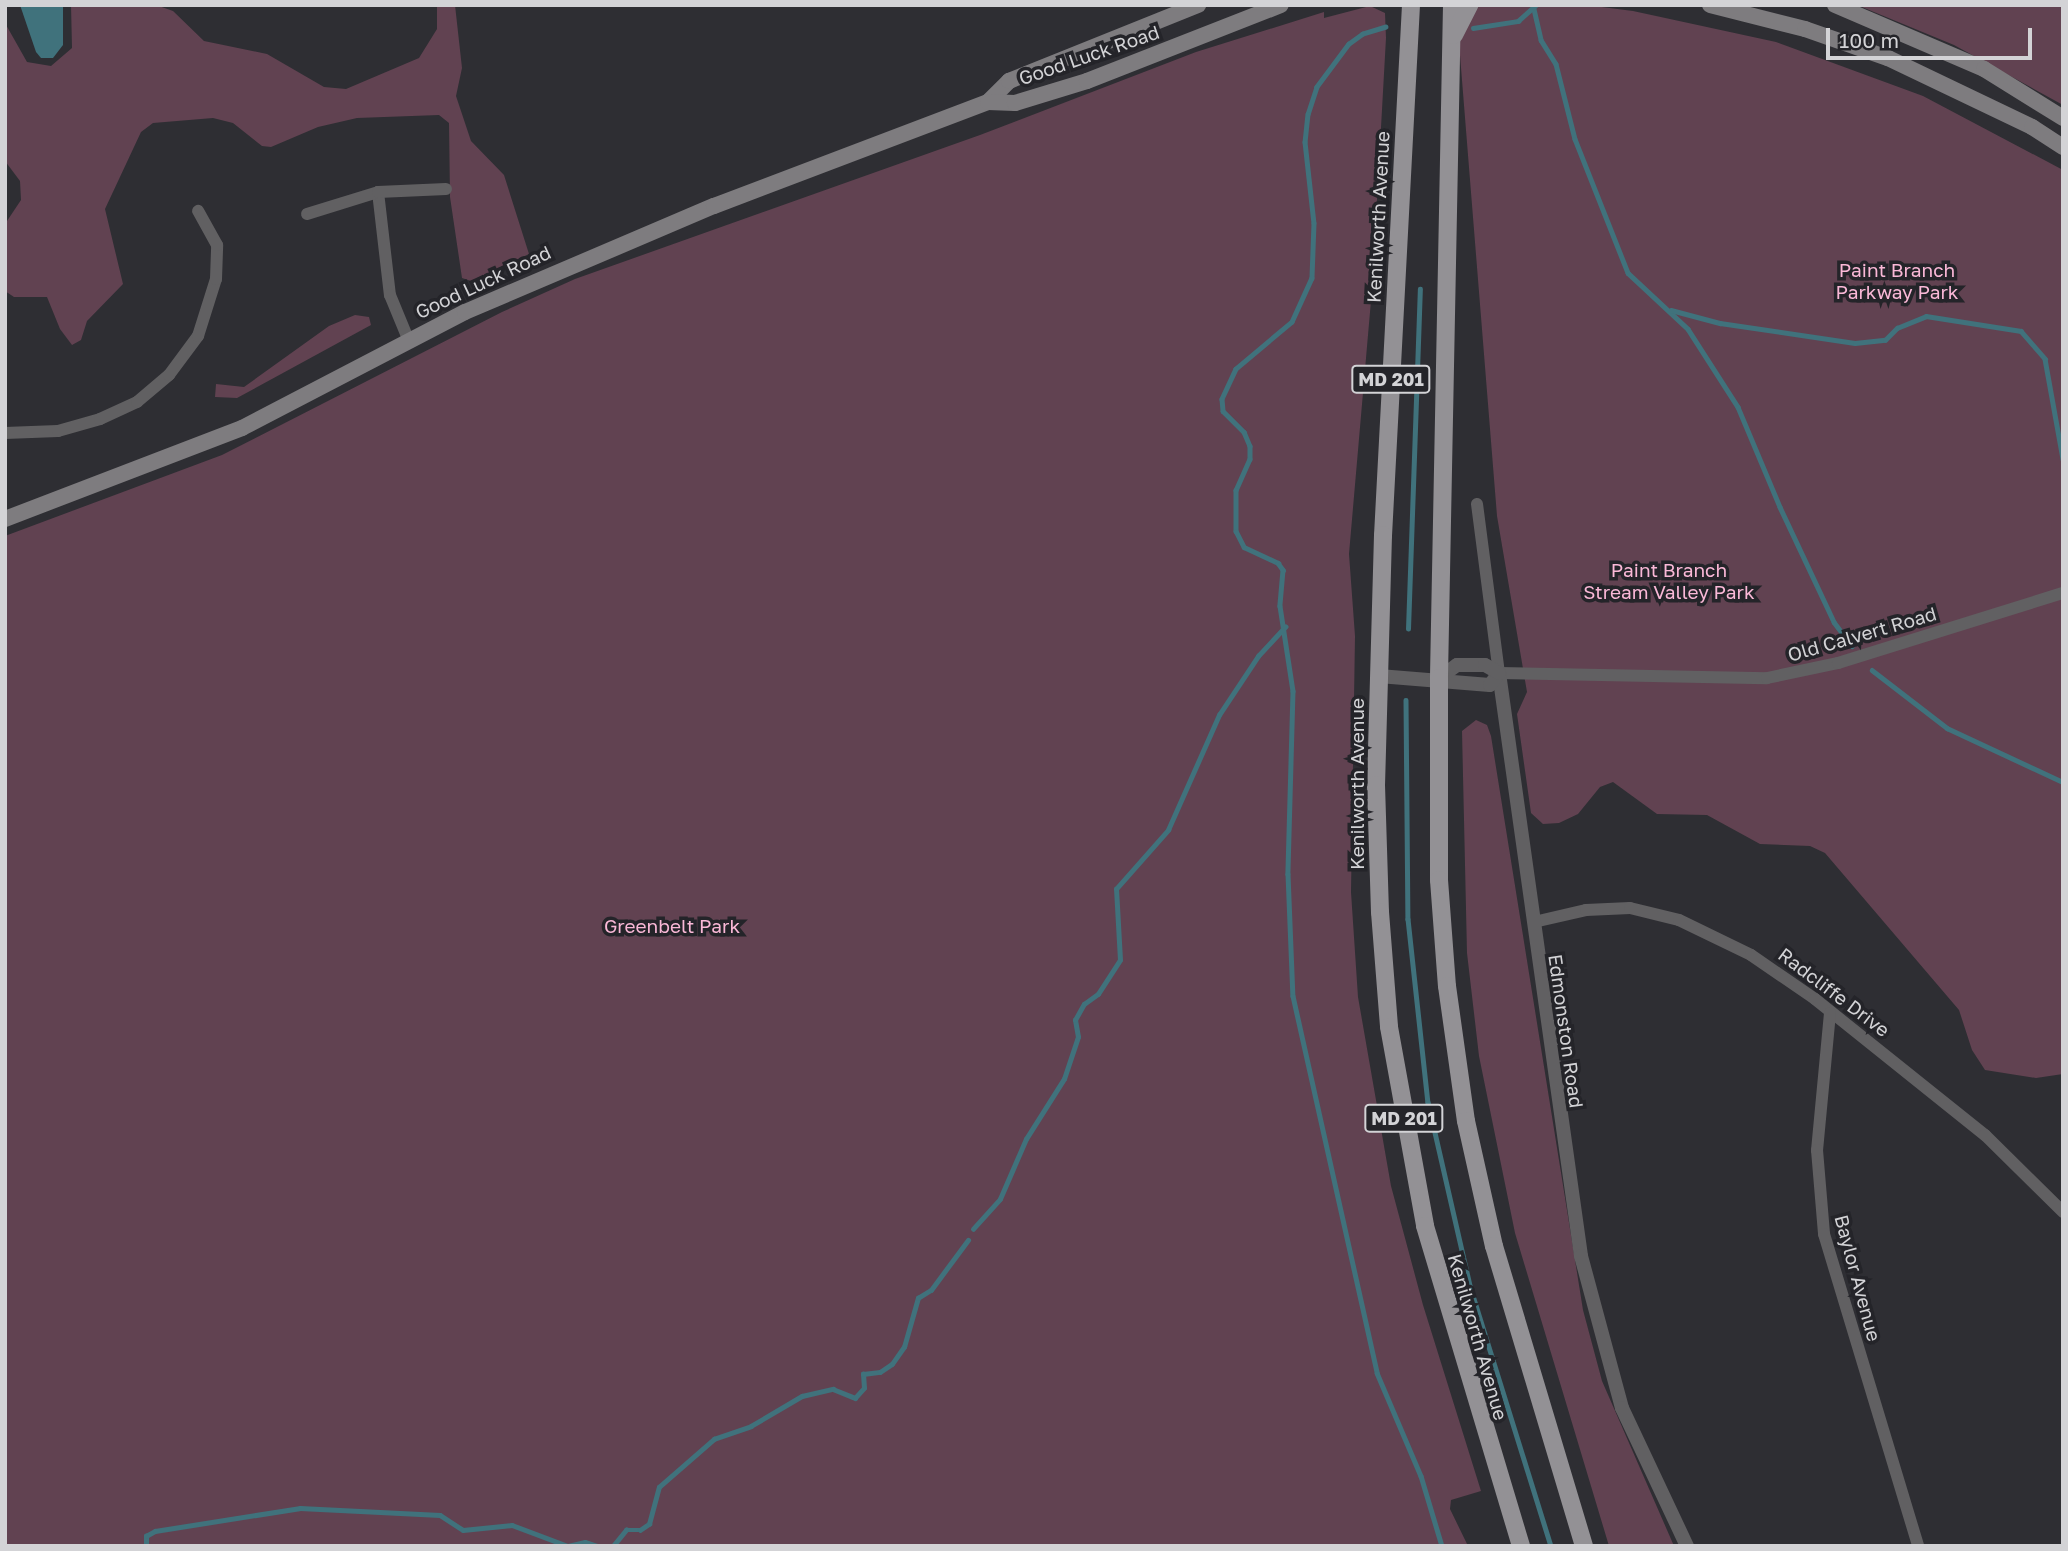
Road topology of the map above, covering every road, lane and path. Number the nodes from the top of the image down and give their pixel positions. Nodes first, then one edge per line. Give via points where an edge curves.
1 (1198, 5) edge
2 (1281, 5) edge
3 (1411, 5) edge
4 (1452, 5) edge
5 (1469, 5) edge
6 (1710, 5) edge
7 (1835, 5) edge
8 (1451, 42) junction
9 (988, 102) junction
10 (2063, 118) edge
11 (2063, 147) edge
12 (446, 189) dead end
13 (378, 192) junction
14 (198, 211) dead end
15 (307, 214) dead end
16 (409, 341) junction
17 (5, 433) edge
18 (1477, 504) dead end
19 (5, 519) edge
20 (2063, 593) edge
21 (1499, 673) junction
22 (1378, 676) junction
23 (1439, 678) junction
24 (1534, 922) junction
25 (1830, 1013) junction
26 (2063, 1212) edge
27 (1521, 1546) edge
28 (1584, 1546) edge
29 (1687, 1546) edge
30 (1919, 1546) edge

1 - 9 main road, Good Luck Road via 1009,81
2 - 9 main road, Good Luck Road via 1087,81 1015,103
3 - 22 main road, Kenilworth Avenue / MD 201
4 - 8 main road, Kenilworth Avenue / MD 201
5 - 8 main road
6 - 11 main road via 1793,26 1888,58 2000,111
7 - 10 main road via 1983,69
8 - 23 main road, Kenilworth Avenue / MD 201
9 - 16 main road, Good Luck Road via 585,258
12 - 13 street
13 - 15 street
13 - 16 street via 390,295
14 - 17 street via 217,246 216,279 198,336 169,375 137,402 100,419 58,431
16 - 19 main road, Good Luck Road via 242,428
18 - 21 street, Edmonston Road
20 - 21 street, Old Calvert Road via 1838,663 1767,678
21 - 23 street, Old Calvert Road via 1485,665 1457,665
21 - 23 street, Old Calvert Road via 1490,685 1451,685
21 - 24 street, Edmonston Road
22 - 23 street, Old Calvert Road
22 - 27 main road, Kenilworth Avenue / MD 201 via 1377,874 1399,1094 1438,1280
23 - 28 main road, Kenilworth Avenue / MD 201 via 1439,880 1458,1071 1494,1246
24 - 25 street, Radcliffe Drive via 1608,908 1678,920 1751,955
24 - 29 street, Edmonston Road via 1568,1181 1597,1326 1622,1408
25 - 26 street, Radcliffe Drive via 1985,1135
25 - 30 street, Baylor Avenue via 1817,1150 1824,1234

